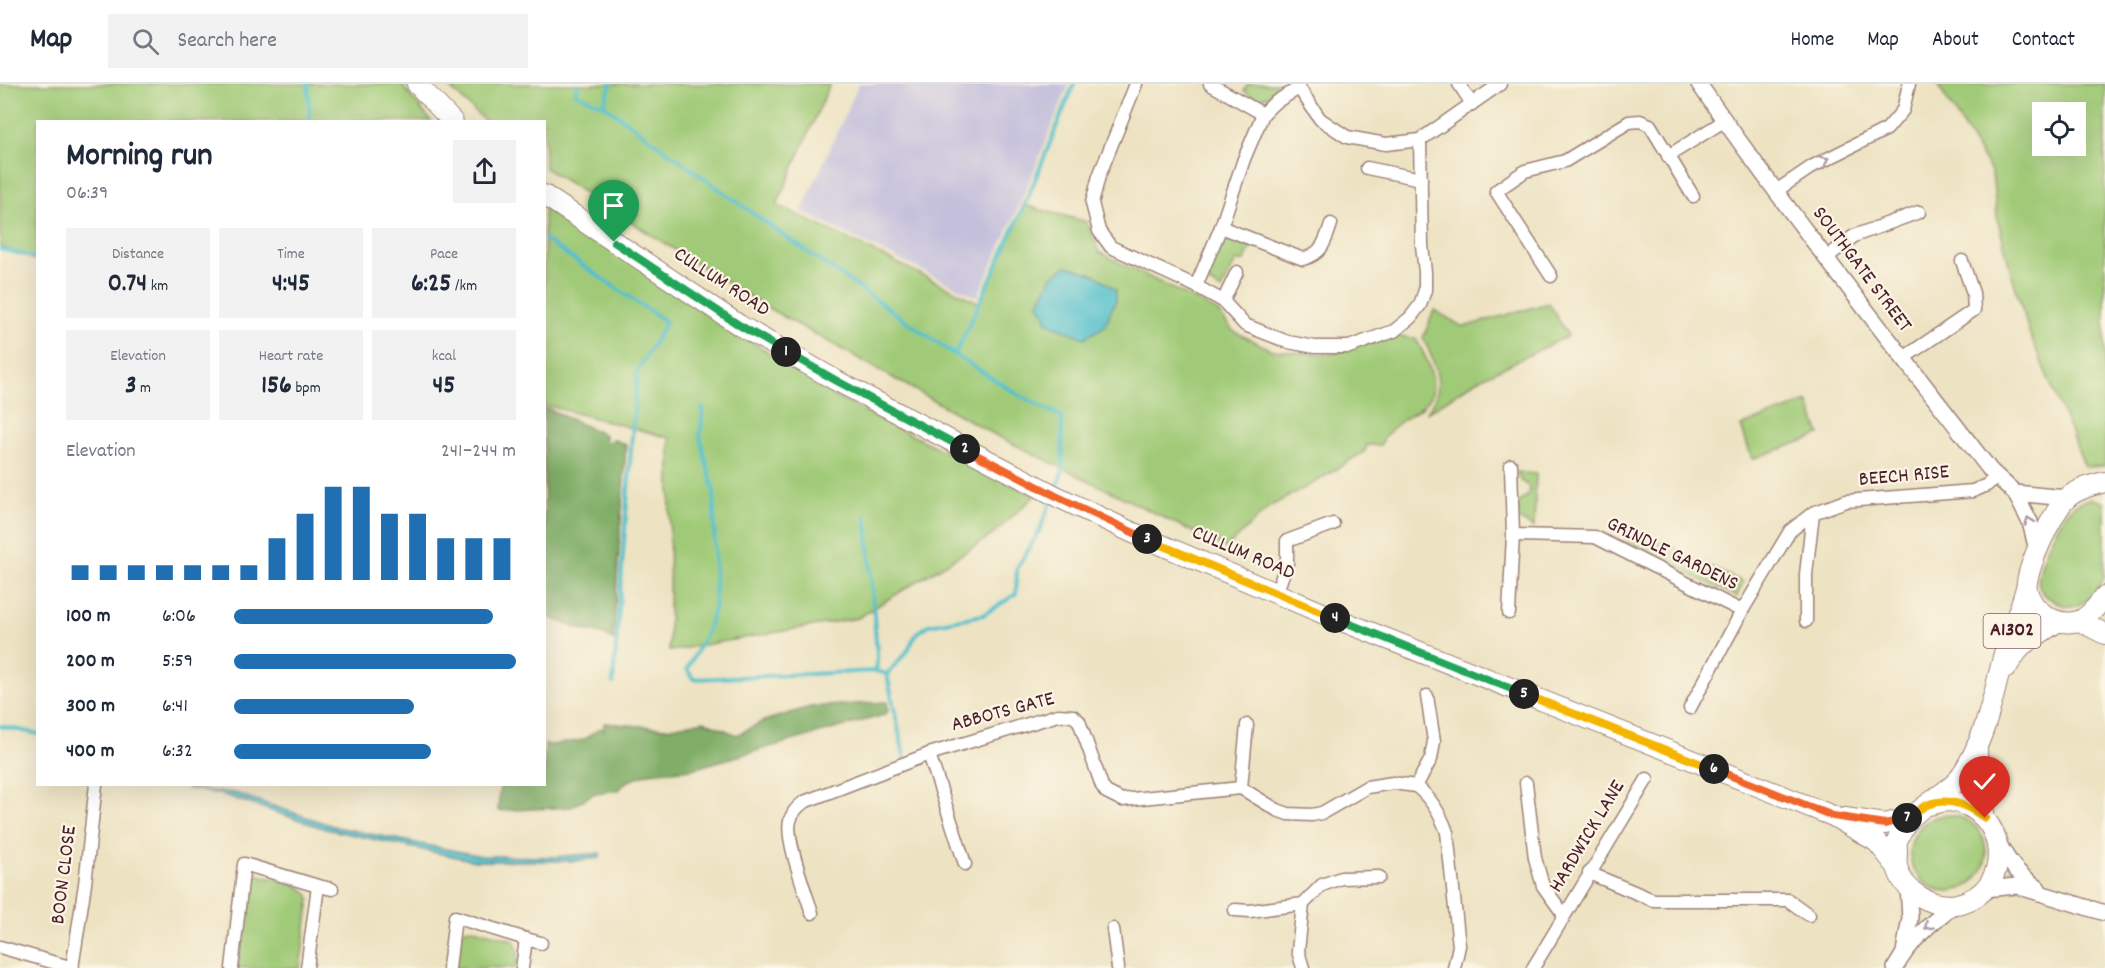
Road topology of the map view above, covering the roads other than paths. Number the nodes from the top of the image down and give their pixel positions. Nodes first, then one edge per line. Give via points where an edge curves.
1 (417, 84) edge
2 (1136, 84) edge
3 (1210, 84) edge
4 (1459, 84) edge
5 (1500, 84) edge
6 (1699, 84) edge
7 (1909, 84) edge
8 (1299, 86) edge
9 (1472, 104) junction
10 (1263, 114) junction
11 (451, 120) edge
12 (1724, 121) junction
13 (1420, 140) junction
14 (1668, 156) junction
15 (1367, 168) dead end
16 (1421, 179) junction
17 (1776, 191) junction
18 (546, 196) edge
19 (1693, 196) dead end
20 (1919, 212) dead end
21 (1331, 224) dead end
22 (1221, 227) junction
23 (1826, 259) junction
24 (1962, 261) dead end
25 (1237, 272) dead end
26 (1551, 276) dead end
27 (1196, 286) junction
28 (1223, 301) junction
29 (1902, 359) junction
30 (1511, 465) dead end
31 (1996, 477) junction
32 (2105, 482) edge
33 (2015, 493) junction
34 (2071, 495) junction
35 (2105, 495) edge
36 (1813, 513) junction
37 (1333, 524) dead end
38 (1513, 535) junction
39 (2037, 550) junction
40 (2026, 588) junction
41 (1276, 594) junction
42 (2105, 596) edge
43 (1742, 610) junction
44 (1509, 613) dead end
45 (1806, 621) dead end
46 (2079, 621) junction
47 (2057, 622) junction
48 (2105, 634) edge
49 (2000, 674) junction
50 (1427, 696) dead end
51 (1690, 708) dead end
52 (1247, 725) dead end
53 (1977, 746) junction
54 (928, 754) junction
55 (1647, 779) dead end
56 (1526, 783) dead end
57 (92, 786) edge
58 (1416, 786) junction
59 (1241, 788) junction
60 (1928, 805) junction
61 (1833, 816) junction
62 (1909, 818) junction
63 (1985, 818) junction
64 (1998, 842) junction
65 (965, 864) dead end
66 (1897, 867) junction
67 (1589, 873) junction
68 (1379, 877) dead end
69 (318, 886) junction
70 (1908, 887) junction
71 (332, 889) dead end
72 (1984, 889) junction
73 (2046, 894) junction
74 (1303, 904) junction
75 (1956, 904) junction
76 (1235, 910) dead end
77 (442, 913) dead end
78 (812, 913) dead end
79 (2105, 913) edge
80 (1564, 915) junction
81 (1809, 915) dead end
82 (455, 917) junction
83 (1113, 929) dead end
84 (526, 939) junction
85 (541, 942) dead end
86 (0, 947) edge
87 (1904, 952) junction
88 (72, 968) edge
89 (232, 968) edge
90 (307, 968) edge
91 (449, 968) edge
92 (522, 968) edge
93 (1118, 968) edge
94 (1303, 968) edge
95 (1454, 968) edge
96 (1533, 968) edge
97 (1895, 968) edge

1 - 11 main road
2 - 27 street via 1092,203 1099,231 1111,247
3 - 10 street
4 - 9 street
5 - 9 street
6 - 12 street, SOUTHGATE STREET
17 -> 7 street via 1813,166 1887,129 1904,110
8 - 10 street
8 - 13 street via 1320,119 1347,136 1386,144
9 - 13 street
10 - 22 street
12 - 14 street
12 - 17 street, SOUTHGATE STREET
13 - 16 street
14 - 19 street
14 - 26 street via 1650,125 1634,120 1565,161 1525,171 1496,190
15 - 16 street
16 - 28 street via 1425,290 1420,305 1394,331 1349,347 1315,347 1245,326
17 - 23 street, SOUTHGATE STREET
18 - 41 main road, CULLUM ROAD via 739,325 837,381 1056,496
20 - 23 street via 1854,236
21 - 22 street via 1324,246 1303,260
22 - 27 street
23 - 29 street, SOUTHGATE STREET
24 - 29 street via 1973,293 1974,310
25 - 28 street
27 - 28 street
29 - 31 street, SOUTHGATE STREET
30 - 38 street
31 - 33 street, SOUTHGATE STREET
31 - 36 street, BEECH RISE via 1973,490 1846,501
32 - 34 main road
33 - 34 street
39 -> 33 street via 2030,522
34 - 35 main road via 2088,491
34 - 39 main road
36 - 43 street, BEECH RISE via 1790,531
36 - 45 street via 1806,574
37 - 41 street via 1287,541 1287,563
38 - 43 street, GRINDLE GARDENS via 1596,537
38 - 44 street
39 - 40 main road
40 - 47 main road via 2038,609
40 - 49 main road, A1302
41 - 61 main road, CULLUM ROAD
42 - 46 main road
43 - 51 street, BEECH RISE
46 - 47 main road
46 - 48 main road
47 - 49 main road, A1302 via 2021,646
49 - 53 main road, A1302
50 - 58 street via 1434,741 1431,759
52 - 59 street
53 - 60 main road, A1302 via 1957,781
53 - 63 main road, A1302
54 - 59 street, ABBOTS GATE via 1066,715 1078,721 1102,786 1113,797 1122,800
54 - 65 street
54 - 78 street, ABBOTS GATE via 804,802 795,810 789,821 789,835
55 - 67 street, HARDWICK LANE
56 - 80 street, HARDWICK LANE via 1535,858 1543,886
57 - 88 street, BOON CLOSE via 85,884
58 - 59 street via 1393,783 1367,787 1322,813 1297,816 1276,810
58 - 95 street via 1429,796 1447,832 1459,946
60 - 62 main road
60 - 63 main road via 1948,801 1968,806
61 - 62 main road, CULLUM ROAD via 1885,824
61 - 66 main road, CULLUM ROAD via 1877,842
62 - 66 main road via 1897,841
63 - 64 main road
64 - 72 main road via 1999,859
64 - 73 street via 2009,863
66 - 70 main road
67 - 80 street, HARDWICK LANE
67 - 81 street via 1653,900 1788,900
68 - 74 street via 1341,878 1322,885
69 - 71 street
69 - 89 street via 239,862
69 - 90 street
70 - 75 main road via 1921,898 1938,904
70 - 87 street via 1910,918
72 - 73 street via 2017,886
72 - 75 main road
73 - 79 street
74 - 76 street
74 - 94 street via 1298,951
75 -> 87 street via 1928,925
77 - 82 street
80 - 96 street, HARDWICK LANE
82 - 84 street
82 - 91 street
83 - 93 street
84 - 85 street
84 - 92 street
86 - 88 street
87 - 97 street

